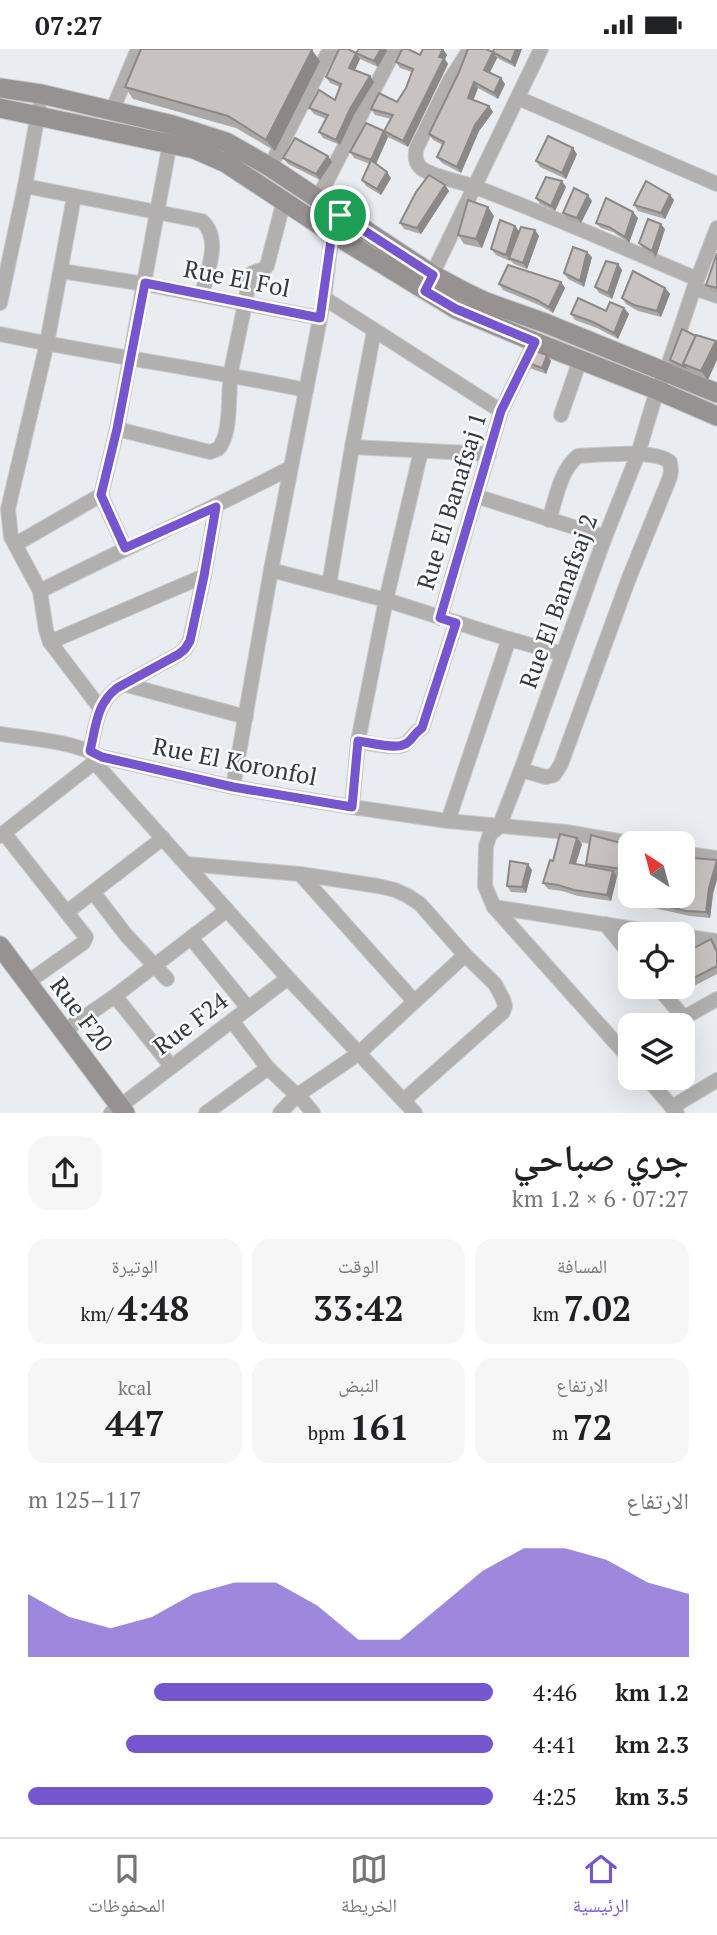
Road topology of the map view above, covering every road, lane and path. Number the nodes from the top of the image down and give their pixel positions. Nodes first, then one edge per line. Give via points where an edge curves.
1 (138, 49) edge
2 (330, 49) edge
3 (395, 49) edge
4 (470, 49) edge
5 (541, 49) edge
6 (0, 87) edge
7 (41, 95) junction
8 (518, 98) junction
9 (0, 108) edge
10 (112, 111) junction
11 (38, 115) junction
12 (171, 134) junction
13 (270, 167) junction
14 (717, 184) edge
15 (474, 186) junction
16 (25, 187) junction
17 (74, 197) junction
18 (318, 198) junction
19 (284, 200) junction
20 (158, 211) junction
21 (336, 224) junction
22 (717, 228) edge
23 (61, 271) junction
24 (145, 283) junction
25 (429, 283) junction
26 (696, 284) junction
27 (202, 294) junction
28 (717, 296) edge
29 (324, 298) junction
30 (0, 303) edge
31 (246, 304) junction
32 (320, 318) junction
33 (545, 323) junction
34 (374, 331) junction
35 (0, 334) edge
36 (535, 342) junction
37 (47, 344) junction
38 (131, 358) junction
39 (580, 361) junction
40 (666, 372) junction
41 (230, 374) junction
42 (306, 390) junction
43 (657, 390) junction
44 (717, 393) edge
45 (501, 411) junction
46 (561, 415) dead end
47 (717, 416) edge
48 (117, 429) junction
49 (352, 447) junction
50 (421, 451) junction
51 (489, 454) junction
52 (638, 454) junction
53 (290, 468) junction
54 (101, 495) junction
55 (476, 496) junction
56 (216, 507) junction
57 (549, 520) junction
58 (606, 537) junction
59 (16, 544) junction
60 (125, 548) junction
61 (271, 570) junction
62 (204, 576) junction
63 (329, 585) junction
64 (40, 591) junction
65 (386, 600) junction
66 (440, 618) junction
67 (456, 623) junction
68 (509, 639) junction
69 (50, 642) junction
70 (563, 654) junction
71 (123, 684) junction
72 (100, 708) junction
73 (246, 717) junction
74 (0, 734) edge
75 (358, 741) junction
76 (96, 757) junction
77 (521, 770) junction
78 (233, 787) junction
79 (352, 807) junction
80 (448, 821) junction
81 (499, 827) junction
82 (2, 834) edge
83 (163, 838) junction
84 (618, 841) edge
85 (695, 855) edge
86 (717, 859) edge
87 (187, 865) junction
88 (300, 874) junction
89 (93, 892) junction
90 (494, 907) junction
91 (227, 909) junction
92 (67, 912) junction
93 (605, 924) junction
94 (618, 926) edge
95 (695, 938) edge
96 (191, 939) junction
97 (618, 940) edge
98 (717, 941) edge
99 (0, 946) edge
100 (465, 955) junction
101 (153, 967) junction
102 (288, 978) junction
103 (167, 979) dead end
104 (28, 982) junction
105 (116, 996) junction
106 (717, 999) edge
107 (414, 1001) junction
108 (248, 1008) junction
109 (693, 1013) edge
110 (232, 1021) junction
111 (64, 1031) junction
112 (618, 1043) edge
113 (358, 1053) junction
114 (171, 1066) junction
115 (268, 1068) junction
116 (717, 1080) edge
117 (658, 1090) edge
118 (296, 1096) junction
119 (404, 1100) junction
120 (119, 1110) edge
121 (675, 1110) edge
122 (206, 1112) edge
123 (280, 1112) edge
124 (313, 1112) edge
125 (415, 1112) edge

1 - 10 street
2 - 13 street
3 - 18 street
4 - 15 street via 415,157 423,169
5 - 8 street
6 - 7 main road
7 - 10 main road
7 - 11 street
8 - 14 street
8 - 15 street
9 - 11 main road
10 - 12 main road
11 - 12 main road
11 - 16 street
12 - 13 main road via 226,142
12 - 19 main road
12 - 20 street
13 - 18 main road
15 - 25 street
15 - 26 street
16 - 17 street
16 - 30 street
17 - 20 street
17 - 23 street
18 - 21 main road
19 - 21 main road
19 - 31 street via 268,261 263,270 250,275
20 - 24 street
20 - 27 street via 202,221 208,227 212,255
21 - 25 main road
21 - 29 street
22 - 26 street, Rue El Banafsaj 2
23 - 24 street, Rue El Fol
23 - 37 street
24 - 27 street, Rue El Fol
24 - 38 street
25 - 33 main road
25 - 36 main road via 456,309
26 - 28 street
26 - 40 street, Rue El Banafsaj 2
27 - 31 street, Rue El Fol
29 - 32 street
29 - 34 street
31 - 32 street, Rue El Fol
31 - 41 street
32 - 42 street
33 - 36 street, Rue El Banafsaj 1
33 - 40 main road
34 - 45 street
34 - 49 street
35 - 37 street
36 - 39 main road
36 - 45 street, Rue El Banafsaj 1
37 - 38 street
37 - 59 street via 8,509
38 - 41 street
38 - 48 street
39 - 43 main road
39 - 46 street
40 - 43 street, Rue El Banafsaj 2
40 - 44 main road
41 - 42 street
41 - 48 street via 225,434 219,449 203,451
42 - 53 street
43 - 47 main road
43 - 52 street, Rue El Banafsaj 2
45 - 51 street, Rue El Banafsaj 1
48 - 54 street
49 - 50 street
49 - 63 street
50 - 51 street
50 - 65 street
51 - 55 street, Rue El Banafsaj 1
52 - 57 street via 578,456 565,471
52 - 58 street, Rue El Banafsaj 2
52 - 77 street via 667,459 670,477 558,771 547,777
53 - 56 street
53 - 61 street
54 - 59 street
54 - 60 street
55 - 57 street
55 - 66 street, Rue El Banafsaj 1
56 - 60 street
56 - 62 street
57 - 58 street
58 - 70 street, Rue El Banafsaj 2
59 - 64 street
60 - 64 street
61 - 63 street
61 - 73 street
62 - 69 street
62 - 71 street via 185,649
63 - 65 street
64 - 69 street
65 - 66 street
65 - 75 street
66 - 67 street
67 - 68 street
67 - 75 street via 422,728 404,745
68 - 70 street
68 - 80 street
69 - 72 street
70 - 77 street, Rue El Banafsaj 2
71 - 72 street
71 - 73 street
72 - 76 street
73 - 78 street
74 - 76 street, Rue El Koronfol via 47,741
75 - 79 street
76 - 78 street, Rue El Koronfol
76 - 82 street
76 - 83 street
77 - 81 street, Rue El Banafsaj 2
78 - 79 street, Rue El Koronfol
79 - 80 street, Rue El Koronfol
80 - 81 street, Rue El Koronfol
81 - 84 street, Rue El Koronfol
81 - 90 street, Rue El Banafsaj 2 via 490,834 484,870
82 - 92 street
83 - 87 street
83 - 89 street
85 - 86 street
87 - 88 street
87 - 91 street
88 - 100 street via 408,895
88 - 107 street
89 - 92 street
89 - 101 street
90 - 93 street
90 - 112 street
91 - 96 street
91 - 102 street
92 - 104 street via 85,941
93 - 94 street
93 - 97 street
95 - 98 street
96 - 101 street
96 - 108 street
99 - 104 main road, Rue F20
100 - 107 street
100 - 119 street via 502,994 503,1012
101 - 103 street
101 - 105 street
102 - 108 street, Rue F24
102 - 113 street
104 - 111 main road, Rue F20
105 - 111 street
105 - 114 street
106 - 109 street
107 - 113 street
108 - 110 street, Rue F24
110 - 114 street, Rue F24
110 - 115 street
111 - 120 main road, Rue F20
113 - 118 street
113 - 119 street
114 - 120 street, Rue F24
115 - 118 street
115 - 122 street
116 - 121 street
117 - 121 street
118 - 123 street
118 - 124 street
119 - 125 street

